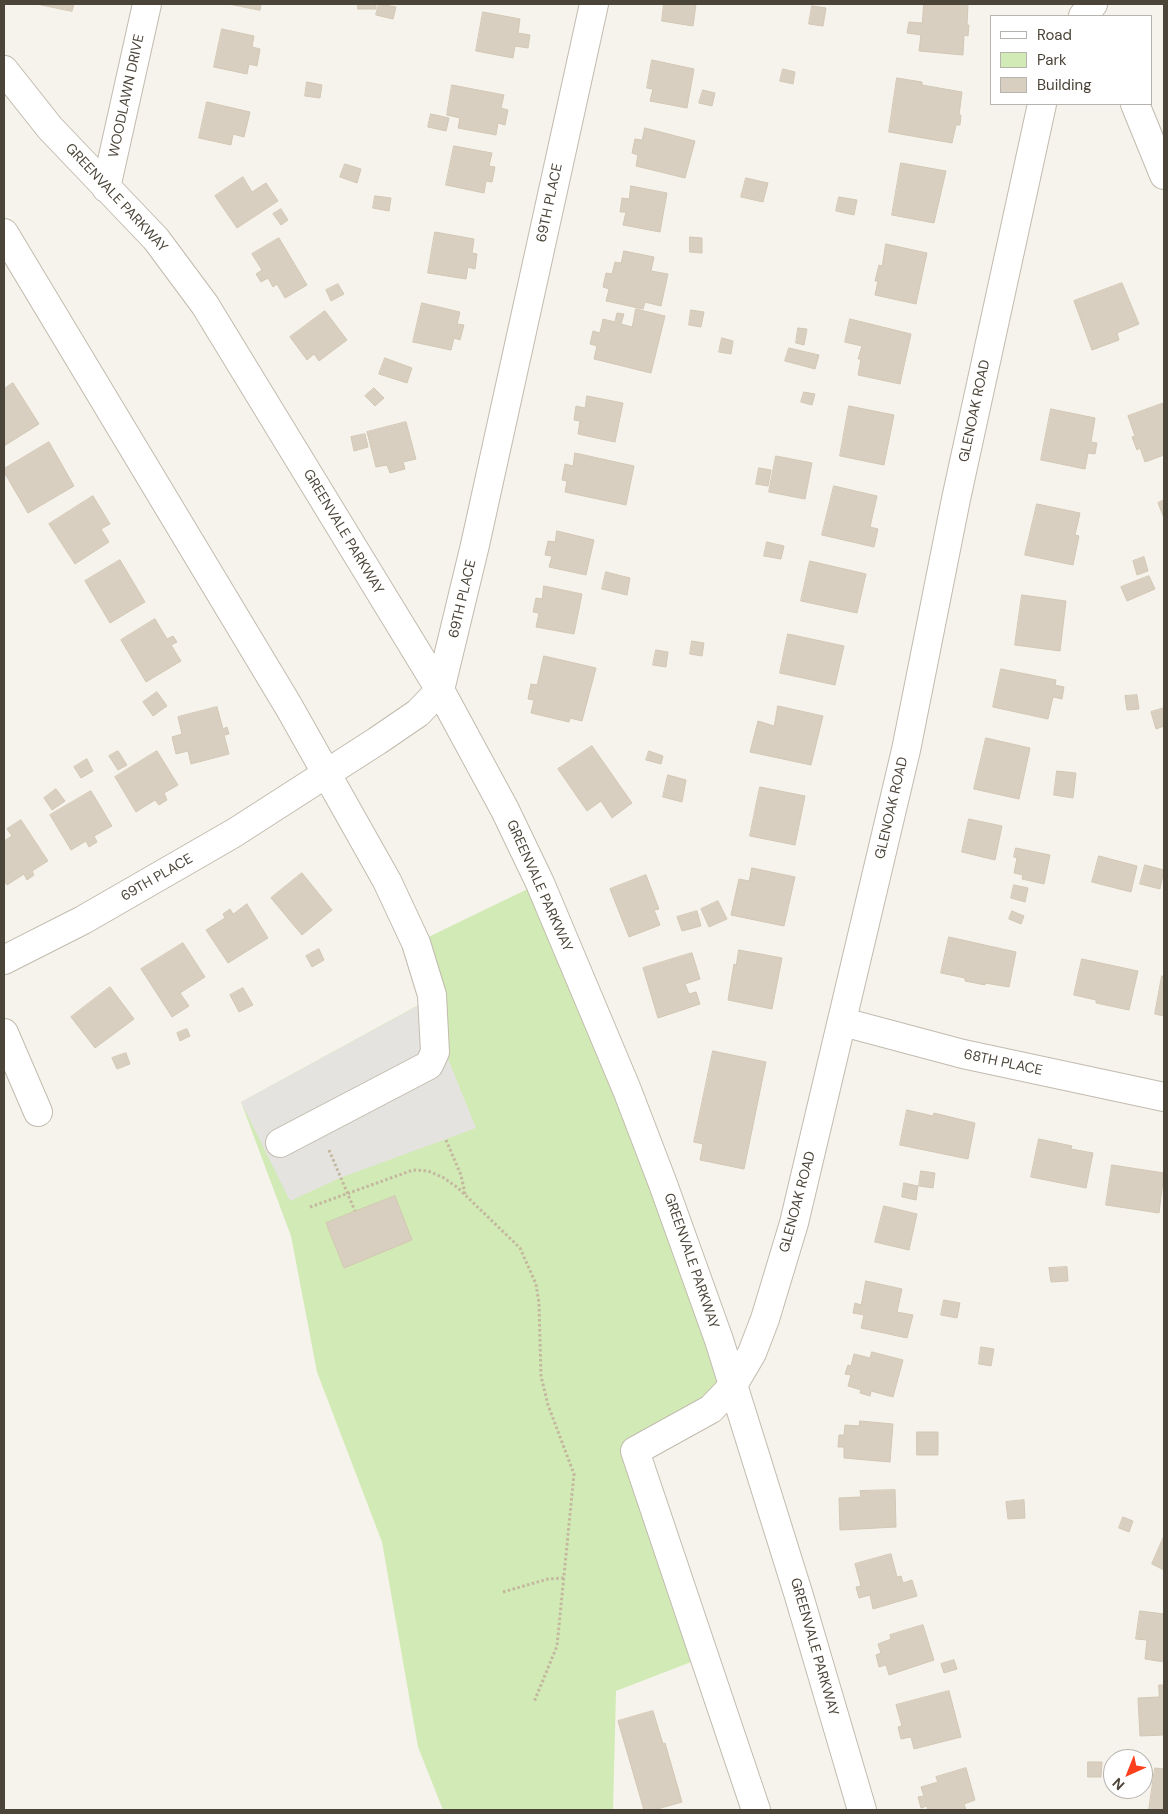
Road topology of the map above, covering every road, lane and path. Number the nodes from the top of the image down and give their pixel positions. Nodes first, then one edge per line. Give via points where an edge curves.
1 (147, 4) edge
2 (594, 4) edge
3 (1094, 4) edge
4 (1084, 15) edge
5 (4, 70) edge
6 (1042, 105) edge
7 (1135, 105) edge
8 (1164, 175) edge
9 (106, 188) junction
10 (4, 233) edge
11 (440, 690) junction
12 (328, 774) junction
13 (4, 960) edge
14 (842, 1022) junction
15 (4, 1033) edge
16 (1164, 1098) edge
17 (38, 1112) dead end
18 (446, 1140) dead end
19 (280, 1143) dead end
20 (340, 1178) dead end
21 (348, 1194) junction
22 (465, 1195) junction
23 (310, 1208) dead end
24 (354, 1211) dead end
25 (732, 1387) junction
26 (564, 1578) junction
27 (503, 1592) dead end
28 (534, 1702) dead end
29 (756, 1810) edge
30 (862, 1810) edge

1 - 9 street, WOODLAWN DRIVE
2 - 11 street, 69TH PLACE via 475,546
3 - 4 street
5 - 9 street, GREENVALE PARKWAY via 50,128
6 - 14 street, GLENOAK ROAD via 956,499 906,750
7 - 8 street
9 - 11 street, GREENVALE PARKWAY via 156,239 205,305
10 - 12 street
11 - 12 street, 69TH PLACE via 418,713
11 - 25 street, GREENVALE PARKWAY via 540,882 663,1184 719,1340
12 - 13 street, 69TH PLACE via 130,894
12 - 19 street via 387,881 416,943 432,995 435,1052 429,1065
14 - 16 street, 68TH PLACE via 963,1054
14 - 25 street, GLENOAK ROAD via 794,1223 768,1311 752,1352
15 - 17 street
18 - 22 path via 461,1175
20 - 21 path
21 - 22 path via 413,1170 428,1171 444,1178
21 - 23 path
21 - 24 path
22 - 26 path via 520,1248 536,1284 540,1303 541,1376 548,1405 574,1474
25 - 29 street, GLENOAK ROAD via 711,1409 635,1451
25 - 30 street, GREENVALE PARKWAY via 799,1596
26 - 27 path via 548,1579
26 - 28 path via 557,1646

